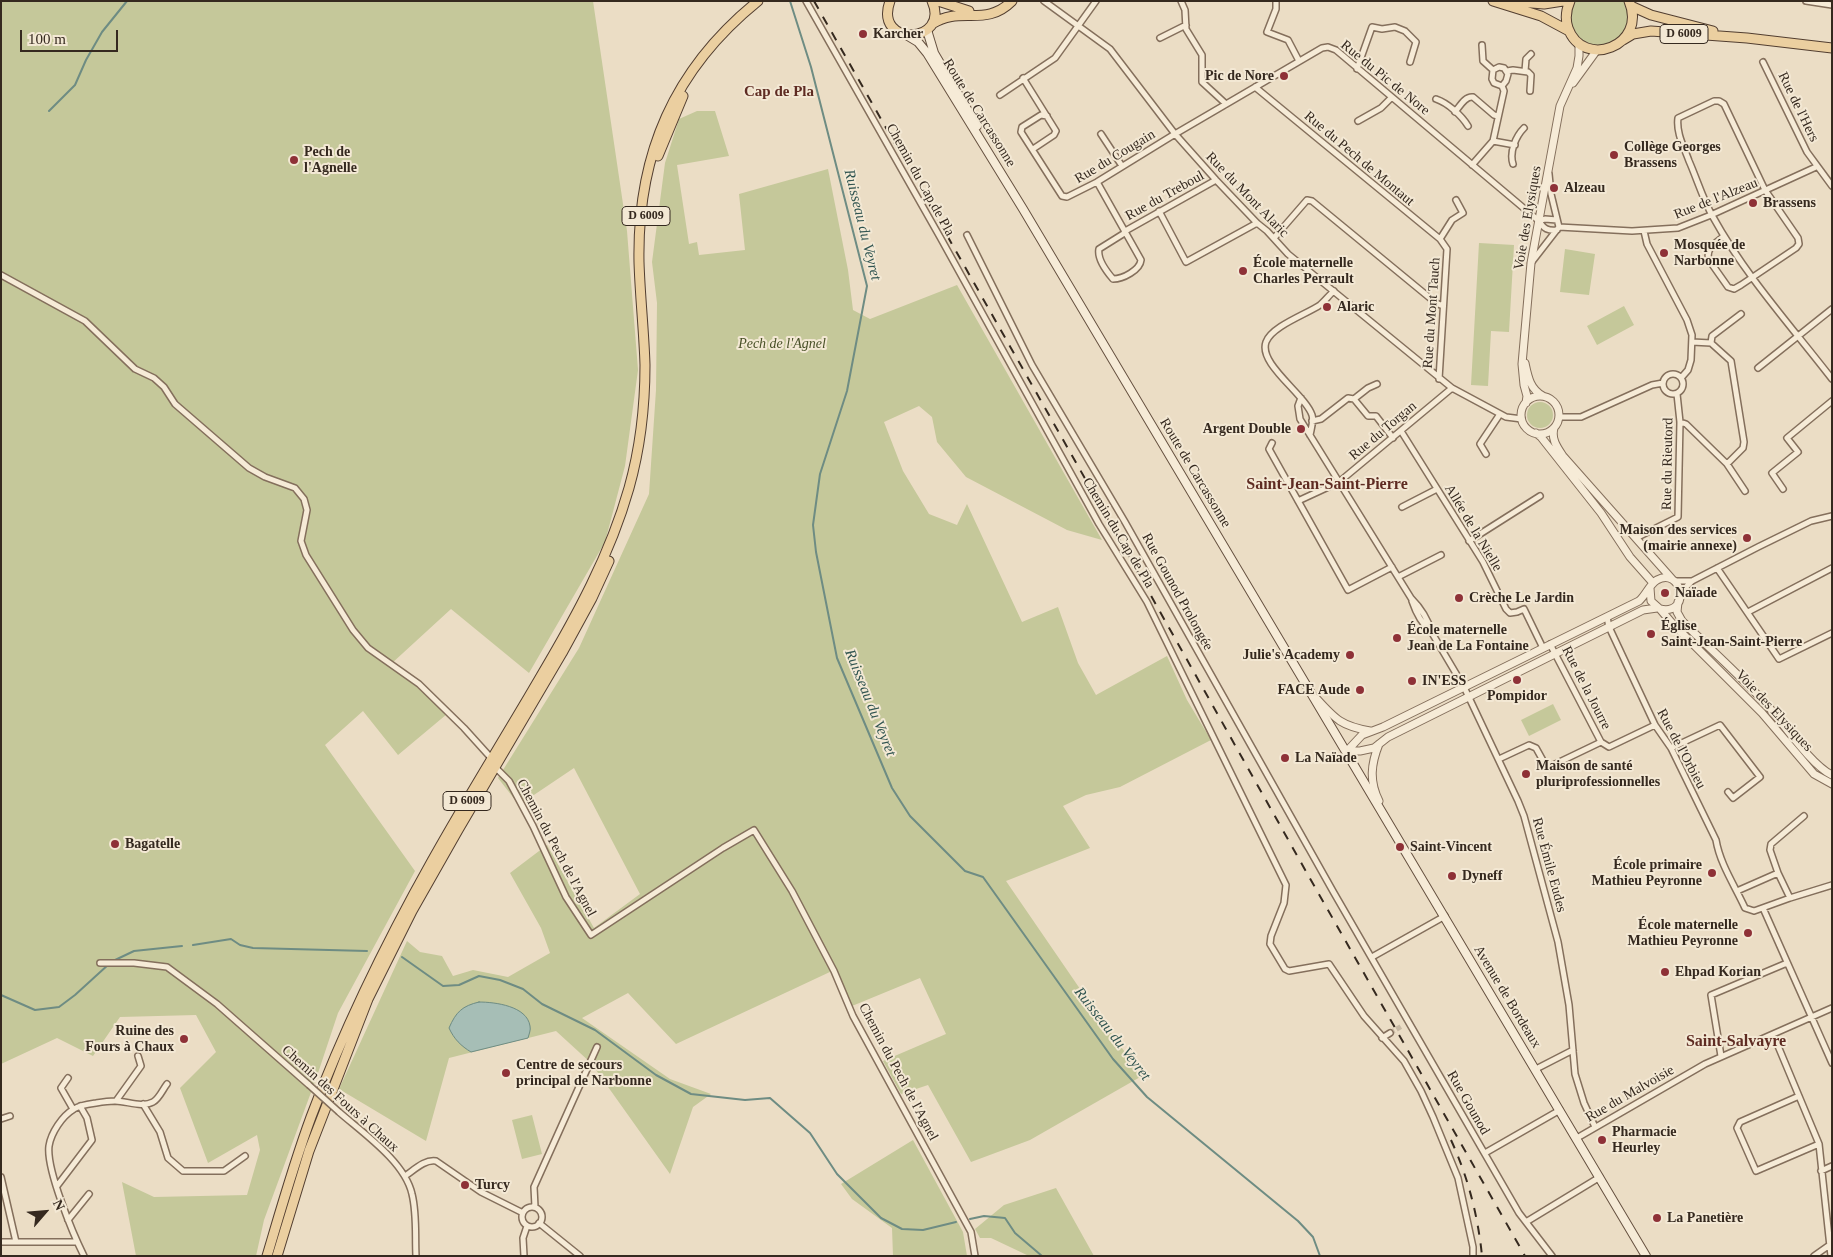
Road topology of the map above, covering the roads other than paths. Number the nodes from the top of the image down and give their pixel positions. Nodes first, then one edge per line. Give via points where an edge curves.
1 (758, 1) edge
2 (763, 1) edge
3 (806, 1) edge
4 (890, 1) edge
5 (932, 1) edge
6 (938, 1) edge
7 (1012, 1) edge
8 (1044, 1) edge
9 (1096, 1) edge
10 (1181, 1) edge
11 (1276, 1) edge
12 (1493, 1) edge
13 (1507, 1) edge
14 (1564, 1) edge
15 (1570, 1) edge
16 (1806, 1) edge
17 (1630, 4) edge
18 (1832, 5) edge
19 (994, 12) junction
20 (737, 18) junction
21 (1186, 25) junction
22 (1078, 26) junction
23 (930, 27) junction
24 (1569, 31) junction
25 (908, 36) junction
26 (1160, 38) dead end
27 (1748, 38) junction
28 (1623, 40) junction
29 (1580, 43) junction
30 (1482, 45) dead end
31 (1832, 48) edge
32 (1597, 50) junction
33 (1531, 54) dead end
34 (1299, 62) junction
35 (1410, 62) dead end
36 (1762, 62) dead end
37 (1356, 69) junction
38 (1493, 70) junction
39 (1507, 71) junction
40 (1525, 71) junction
41 (1023, 78) junction
42 (1502, 86) junction
43 (1255, 87) junction
44 (1530, 91) dead end
45 (1567, 91) junction
46 (1000, 95) dead end
47 (1391, 98) junction
48 (1436, 99) dead end
49 (1226, 104) junction
50 (1455, 112) junction
51 (1047, 116) junction
52 (1498, 116) junction
53 (1358, 121) dead end
54 (1468, 126) dead end
55 (1524, 128) dead end
56 (1101, 134) dead end
57 (1175, 134) junction
58 (1494, 141) junction
59 (1515, 146) junction
60 (1033, 149) junction
61 (1513, 164) dead end
62 (1472, 165) junction
63 (1122, 166) junction
64 (1816, 167) junction
65 (1549, 171) junction
66 (1216, 180) junction
67 (1097, 182) junction
68 (1832, 186) edge
69 (1765, 190) junction
70 (1456, 200) dead end
71 (1023, 209) junction
72 (1159, 211) junction
73 (1711, 215) junction
74 (1557, 220) junction
75 (1539, 221) junction
76 (1257, 223) junction
77 (1558, 229) junction
78 (1644, 231) junction
79 (1125, 232) junction
80 (968, 235) dead end
81 (1724, 236) junction
82 (1274, 238) junction
83 (1440, 239) junction
84 (1447, 248) joint
85 (1531, 263) junction
86 (1, 275) edge
87 (1753, 277) junction
88 (1334, 291) junction
89 (1443, 306) junction
90 (1832, 309) edge
91 (1741, 314) dead end
92 (1798, 335) junction
93 (1692, 342) junction
94 (1711, 343) junction
95 (1524, 350) junction
96 (1758, 368) dead end
97 (1439, 378) junction
98 (1681, 378) junction
99 (1832, 379) edge
100 (1663, 383) junction
101 (1377, 384) dead end
102 (1452, 388) junction
103 (1677, 394) junction
104 (1544, 396) junction
105 (1301, 398) junction
106 (1354, 399) junction
107 (1832, 401) edge
108 (1526, 402) junction
109 (1500, 414) junction
110 (1559, 417) junction
111 (1522, 419) junction
112 (1312, 421) junction
113 (1680, 422) junction
114 (1554, 428) junction
115 (1401, 432) junction
116 (1536, 433) junction
117 (1310, 435) junction
118 (1393, 438) junction
119 (1272, 443) dead end
120 (1486, 454) dead end
121 (1727, 464) junction
122 (1339, 482) junction
123 (1436, 489) junction
124 (1783, 489) dead end
125 (1745, 491) dead end
126 (1540, 496) dead end
127 (1298, 501) junction
128 (1402, 507) dead end
129 (1832, 516) edge
130 (1636, 538) junction
131 (1469, 541) junction
132 (1441, 555) dead end
133 (1392, 567) junction
134 (1717, 568) junction
135 (1832, 568) edge
136 (1398, 577) junction
137 (1673, 580) junction
138 (1692, 581) junction
139 (1652, 586) junction
140 (1681, 592) junction
141 (1678, 602) junction
142 (1658, 608) junction
143 (1748, 612) junction
144 (1607, 616) junction
145 (1608, 627) junction
146 (1832, 633) edge
147 (1547, 646) junction
148 (1555, 654) junction
149 (1464, 687) junction
150 (1315, 697) junction
151 (1468, 697) junction
152 (1425, 706) junction
153 (1430, 716) junction
154 (1655, 725) junction
155 (1371, 731) junction
156 (1601, 742) junction
157 (1379, 744) junction
158 (1671, 748) junction
159 (1347, 750) junction
160 (492, 759) junction
161 (1498, 759) junction
162 (495, 769) junction
163 (1832, 775) edge
164 (1832, 784) edge
165 (1728, 792) dead end
166 (1804, 816) dead end
167 (1388, 819) junction
168 (1778, 873) junction
169 (1832, 885) edge
170 (1737, 891) junction
171 (1790, 898) junction
172 (1763, 908) junction
173 (1445, 916) junction
174 (1372, 957) junction
175 (100, 963) dead end
176 (1786, 963) junction
177 (1832, 1008) edge
178 (1811, 1017) junction
179 (1408, 1022) junction
180 (1402, 1026) tunnel mouth
181 (1390, 1033) tunnel mouth
182 (1772, 1034) junction
183 (1382, 1038) junction
184 (597, 1047) dead end
185 (1573, 1050) junction
186 (138, 1056) dead end
187 (1721, 1056) junction
188 (1832, 1063) edge
189 (1536, 1069) junction
190 (68, 1078) dead end
191 (167, 1084) dead end
192 (1799, 1096) junction
193 (116, 1101) junction
194 (143, 1104) junction
195 (80, 1106) junction
196 (73, 1109) junction
197 (1560, 1110) junction
198 (10, 1116) dead end
199 (1, 1119) edge
200 (1594, 1128) junction
201 (1577, 1138) junction
202 (1819, 1144) junction
203 (1485, 1154) junction
204 (245, 1156) dead end
205 (1832, 1166) edge
206 (1821, 1171) junction
207 (405, 1176) junction
208 (1, 1177) edge
209 (1600, 1177) junction
210 (57, 1186) junction
211 (89, 1194) dead end
212 (535, 1207) junction
213 (522, 1213) junction
214 (68, 1220) junction
215 (1526, 1222) junction
216 (540, 1223) junction
217 (527, 1226) junction
218 (1, 1242) edge
219 (16, 1242) junction
220 (77, 1242) junction
221 (1831, 1245) edge
222 (84, 1256) edge
223 (266, 1256) edge
224 (277, 1256) edge
225 (416, 1256) edge
226 (524, 1256) edge
227 (580, 1256) edge
228 (976, 1256) edge
229 (1473, 1256) edge
230 (1552, 1256) edge
231 (1646, 1256) edge
232 (1814, 1256) edge
233 (1831, 1256) edge

1 - 20 main road, D 6009
2 - 20 main road, D 6009
2 - 162 main road, D 6009 via 702,66 680,103 660,150 646,220 649,394 644,448 636,485 592,598
3 - 183 street, Chemin du Cap de Pla via 1099,524 1146,602 1189,686 1286,885 1284,903 1270,944 1278,959 1289,971 1329,964
4 - 25 main road via 889,21 897,32
5 - 23 main road via 935,11
6 - 19 main road via 961,9
7 - 19 main road
8 - 22 street, Rue du Mont Alaric
9 - 22 street
10 - 21 street
11 - 34 street via 1267,32 1288,40
12 - 24 main road via 1541,16
13 - 14 main road via 1544,4
15 - 24 main road via 1566,17
16 - 18 street
17 - 27 main road, D 6009 via 1651,15
17 - 28 main road via 1632,24
19 - 23 main road via 979,16 949,15
20 - 160 main road, D 6009 via 704,55 675,99 649,164 640,222 639,260 644,393 639,447 625,501 600,566 568,630
21 - 26 street
21 - 49 street via 1202,55 1202,82
22 - 41 street via 1055,58
22 - 57 street, Rue du Mont Alaric via 1110,50
23 - 25 main road via 915,36
23 - 71 main road, Route de Carcassonne via 934,53
24 - 29 main road
25 - 71 main road, Route de Carcassonne via 927,52
27 - 28 main road, D 6009 via 1651,31 1633,34
27 - 31 main road, D 6009
28 - 32 main road via 1612,48
29 - 32 main road
29 - 45 street, Voie des Elysiques via 1576,68
30 - 38 street via 1483,61
32 - 45 street, Voie des Elysiques
33 - 40 street via 1526,59
34 - 37 street, Rue du Pic de Nore via 1328,47 1336,50
34 - 43 street, Rue du Pic de Nore
35 - 37 street via 1416,42 1395,27 1372,27
36 - 64 street, Rue de l'Hers
37 - 47 street, Rue du Pic de Nore
38 - 39 street via 1499,67
38 - 42 street via 1494,83
39 - 40 street
39 - 42 street
40 - 44 street via 1531,75
41 - 46 street
41 - 51 street
42 - 52 street via 1504,91
43 - 49 street, Rue du Pic de Nore
43 - 83 street, Rue du Pech de Montaut
45 - 65 street, Voie des Elysiques via 1560,106
47 - 53 street
47 - 62 street, Rue du Pic de Nore
48 - 50 street
49 - 57 street, Rue du Pic de Nore
50 - 52 street via 1470,96
50 - 54 street
51 - 60 street via 1056,131
51 - 60 street, Rue du Cougain via 1041,115 1022,127 1021,132
52 - 58 street
55 - 59 street via 1519,132
56 - 63 street
57 - 63 street, Rue du Cougain
57 - 66 street, Rue du Mont Alaric
58 - 59 street
58 - 62 street
59 - 61 street via 1511,157
60 - 67 street, Rue du Cougain via 1062,196 1067,197
62 - 75 street, Rue du Pic de Nore
63 - 67 street, Rue du Cougain
64 - 68 street, Rue de l'Hers
64 - 69 street, Rue de l'Alzeau
65 - 74 street
65 - 75 street, Voie des Elysiques
66 - 72 street, Rue du Treboul
66 - 76 street, Rue du Mont Alaric
67 - 79 street
69 - 73 street, Rue de l'Alzeau
69 - 73 street via 1724,104 1714,101 1682,115 1676,128
69 - 87 street via 1799,244
70 - 83 street via 1463,213 1452,220
71 - 150 main road, Route de Carcassonne
72 - 76 street via 1186,262
72 - 79 street, Rue du Treboul
73 - 78 street, Rue de l'Alzeau via 1678,228
73 - 81 street
74 - 75 street
74 - 77 street
75 - 77 street, Rue de l'Alzeau via 1548,230
75 - 85 street, Voie des Elysiques
76 - 82 street, Rue du Mont Alaric
77 - 78 street, Rue de l'Alzeau
77 - 85 street
78 - 93 street via 1647,244 1687,320
79 - 79 street, Rue du Treboul via 1099,250 1098,254 1113,280 1141,265
80 - 174 street, Rue Gounod Prolongée via 1032,365
81 - 87 street
81 - 87 street via 1707,255 1728,287 1734,288
82 - 88 street, Rue du Mont Alaric via 1288,254
82 - 89 street via 1307,200 1312,201 1436,304
83 - 84 street, Rue du Pech de Montaut
84 - 89 street, Rue du Mont Tauch
85 - 95 street, Voie des Elysiques
86 - 160 street, Chemin du Pech de l'Agnel via 84,321 135,369 159,382 186,415 249,468 295,488 304,499 307,510 301,540 306,555 353,630 368,648 419,684
87 - 92 street
88 - 97 street, Rue du Mont Alaric
88 - 105 street via 1322,304 1278,329 1266,341 1267,357
89 - 97 street, Rue du Mont Tauch
90 - 92 street
91 - 94 street via 1712,336
92 - 96 street
92 - 99 street
93 - 94 street
93 - 98 street via 1688,370
94 - 121 street via 1731,361 1743,433 1743,448
95 - 104 street, Voie des Elysiques via 1530,383 1537,393
95 - 108 street, Voie des Elysiques
97 - 102 street, Rue du Mont Alaric
98 - 100 street via 1668,375
98 - 103 street via 1683,388
100 - 103 street via 1666,392
100 - 110 street via 1581,417
101 - 106 street
102 - 109 street, Rue du Mont Alaric
102 - 115 street, Rue du Torgan
103 - 113 street, Rue du Rieutord
104 - 108 street
104 - 110 street via 1554,402
105 - 112 street
105 - 117 street, Rue Émile Eudes via 1298,406 1300,419
106 - 112 street via 1348,398 1321,419
106 - 118 street via 1368,416 1376,416
107 - 124 street via 1787,438 1798,452 1772,472
108 - 111 street
109 - 111 street, Rue du Mont Alaric
109 - 120 street via 1480,444
110 - 114 street
111 - 116 street via 1527,428
112 - 117 street
113 - 121 street via 1686,424
113 - 130 street, Rue du Rieutord via 1678,517
114 - 116 street via 1544,434
114 - 130 street via 1553,437 1562,456
115 - 118 street, Rue du Torgan
115 - 123 street, Allée de la Nielle
116 - 139 street via 1601,513
117 - 122 street, Rue Émile Eudes
118 - 122 street, Rue du Torgan
119 - 127 street via 1269,449
121 - 125 street
122 - 127 street, Rue du Torgan
122 - 133 street, Rue Émile Eudes
123 - 128 street
123 - 131 street, Allée de la Nielle
126 - 131 street
127 - 133 street via 1348,590
129 - 134 street via 1811,521
130 - 137 street
131 - 147 street, Allée de la Nielle via 1506,609 1513,613 1524,609
132 - 136 street
133 - 136 street, Rue Émile Eudes
134 - 138 street
134 - 143 street
135 - 143 street
136 - 149 street, Rue Émile Eudes via 1420,607
137 - 138 street
137 - 139 street via 1662,578
137 - 140 street
138 - 140 street
139 - 142 street via 1649,593 1651,601
139 - 144 street via 1639,601
140 - 141 street
141 - 142 street via 1668,609
141 - 163 street, Voie des Elysiques via 1677,612 1682,621 1766,704 1825,772
142 - 145 street via 1644,610
142 - 164 street, Voie des Elysiques via 1762,713 1814,774
143 - 146 street via 1779,659
144 - 145 street, Rue de l'Orbieu
144 - 147 street
145 - 148 street
145 - 154 street, Rue de l'Orbieu
147 - 148 street, Rue de la Jourre
147 - 149 street
148 - 151 street
148 - 156 street, Rue de la Jourre
149 - 151 street, Rue Émile Eudes
149 - 152 street
150 - 155 street via 1344,725
150 - 159 main road, Route de Carcassonne
151 - 153 street
151 - 161 street, Rue Émile Eudes
152 - 153 street
152 - 155 street
153 - 157 street via 1388,736
154 - 156 street, Rue de la Jourre via 1609,747
154 - 158 street, Rue de l'Orbieu
155 - 159 street via 1357,738
156 - 161 street via 1552,766 1544,764 1532,745
157 - 159 street via 1365,751
157 - 167 street via 1373,762 1372,782
158 - 165 street via 1720,725 1760,777 1733,798
158 - 170 street, Rue de l'Orbieu
159 - 167 main road, Avenue de Bordeaux
160 - 162 street, Chemin du Pech de l'Agnel
160 - 223 main road, D 6009 via 431,861 348,1028 303,1140
161 - 185 street, Rue Émile Eudes via 1524,816 1558,942
162 - 224 main road, D 6009 via 412,911 368,999 309,1151
162 - 228 street, Chemin du Pech de l'Agnel via 509,781 566,898 590,935 754,830 796,899 834,971 853,1016 971,1232
166 - 168 street via 1770,844
167 - 173 main road, Avenue de Bordeaux
168 - 170 street
168 - 171 street
169 - 171 street
170 - 172 street, Rue de l'Orbieu via 1745,908 1754,911
171 - 172 street
172 - 176 street
173 - 174 street
173 - 189 main road, Avenue de Bordeaux
174 - 179 street, Rue Gounod
175 - 207 street, Chemin des Fours à Chaux, bridge via 167,967 223,1009 392,1159
176 - 178 street
176 - 187 street via 1710,995
177 - 178 street, Rue du Malvoisie
178 - 182 street, Rue du Malvoisie
178 - 188 street
179 - 180 street
179 - 203 street, Rue Gounod
181 - 183 street
182 - 187 street, Rue du Malvoisie
182 - 192 street
183 - 229 street via 1412,1073 1433,1116 1458,1178
184 - 212 street via 534,1187
185 - 189 street
185 - 200 street, Rue Émile Eudes via 1575,1074
186 - 193 street via 141,1066
187 - 200 street, Rue du Malvoisie
189 - 197 main road, Avenue de Bordeaux
190 - 196 street via 60,1088
191 - 194 street via 152,1103
192 - 202 street
192 - 202 street via 1740,1122 1737,1128 1756,1171
193 - 194 street
193 - 195 street
194 - 204 street via 160,1132 168,1158 183,1171 224,1171
195 - 196 street
195 - 210 street via 87,1118 92,1140
196 - 210 street via 62,1119 49,1145 48,1157
197 - 201 main road, Avenue de Bordeaux
197 - 203 street
198 - 199 street
200 - 201 street, Rue du Malvoisie
201 - 209 main road, Avenue de Bordeaux
202 - 206 street
203 - 215 street, Rue Gounod
205 - 206 street
206 - 221 street
207 - 213 street via 431,1160 436,1161 481,1192
207 - 225 street via 414,1206
208 - 219 street
209 - 215 street
209 - 231 main road, Avenue de Bordeaux
210 - 214 street
211 - 214 street
212 - 213 street
212 - 216 street via 541,1212
213 - 217 street
214 - 220 street
215 - 230 street, Rue Gounod
216 - 217 street
216 - 227 street
217 - 226 street via 523,1238
218 - 219 street
219 - 220 street
220 - 222 street
221 - 232 street
221 - 233 street

